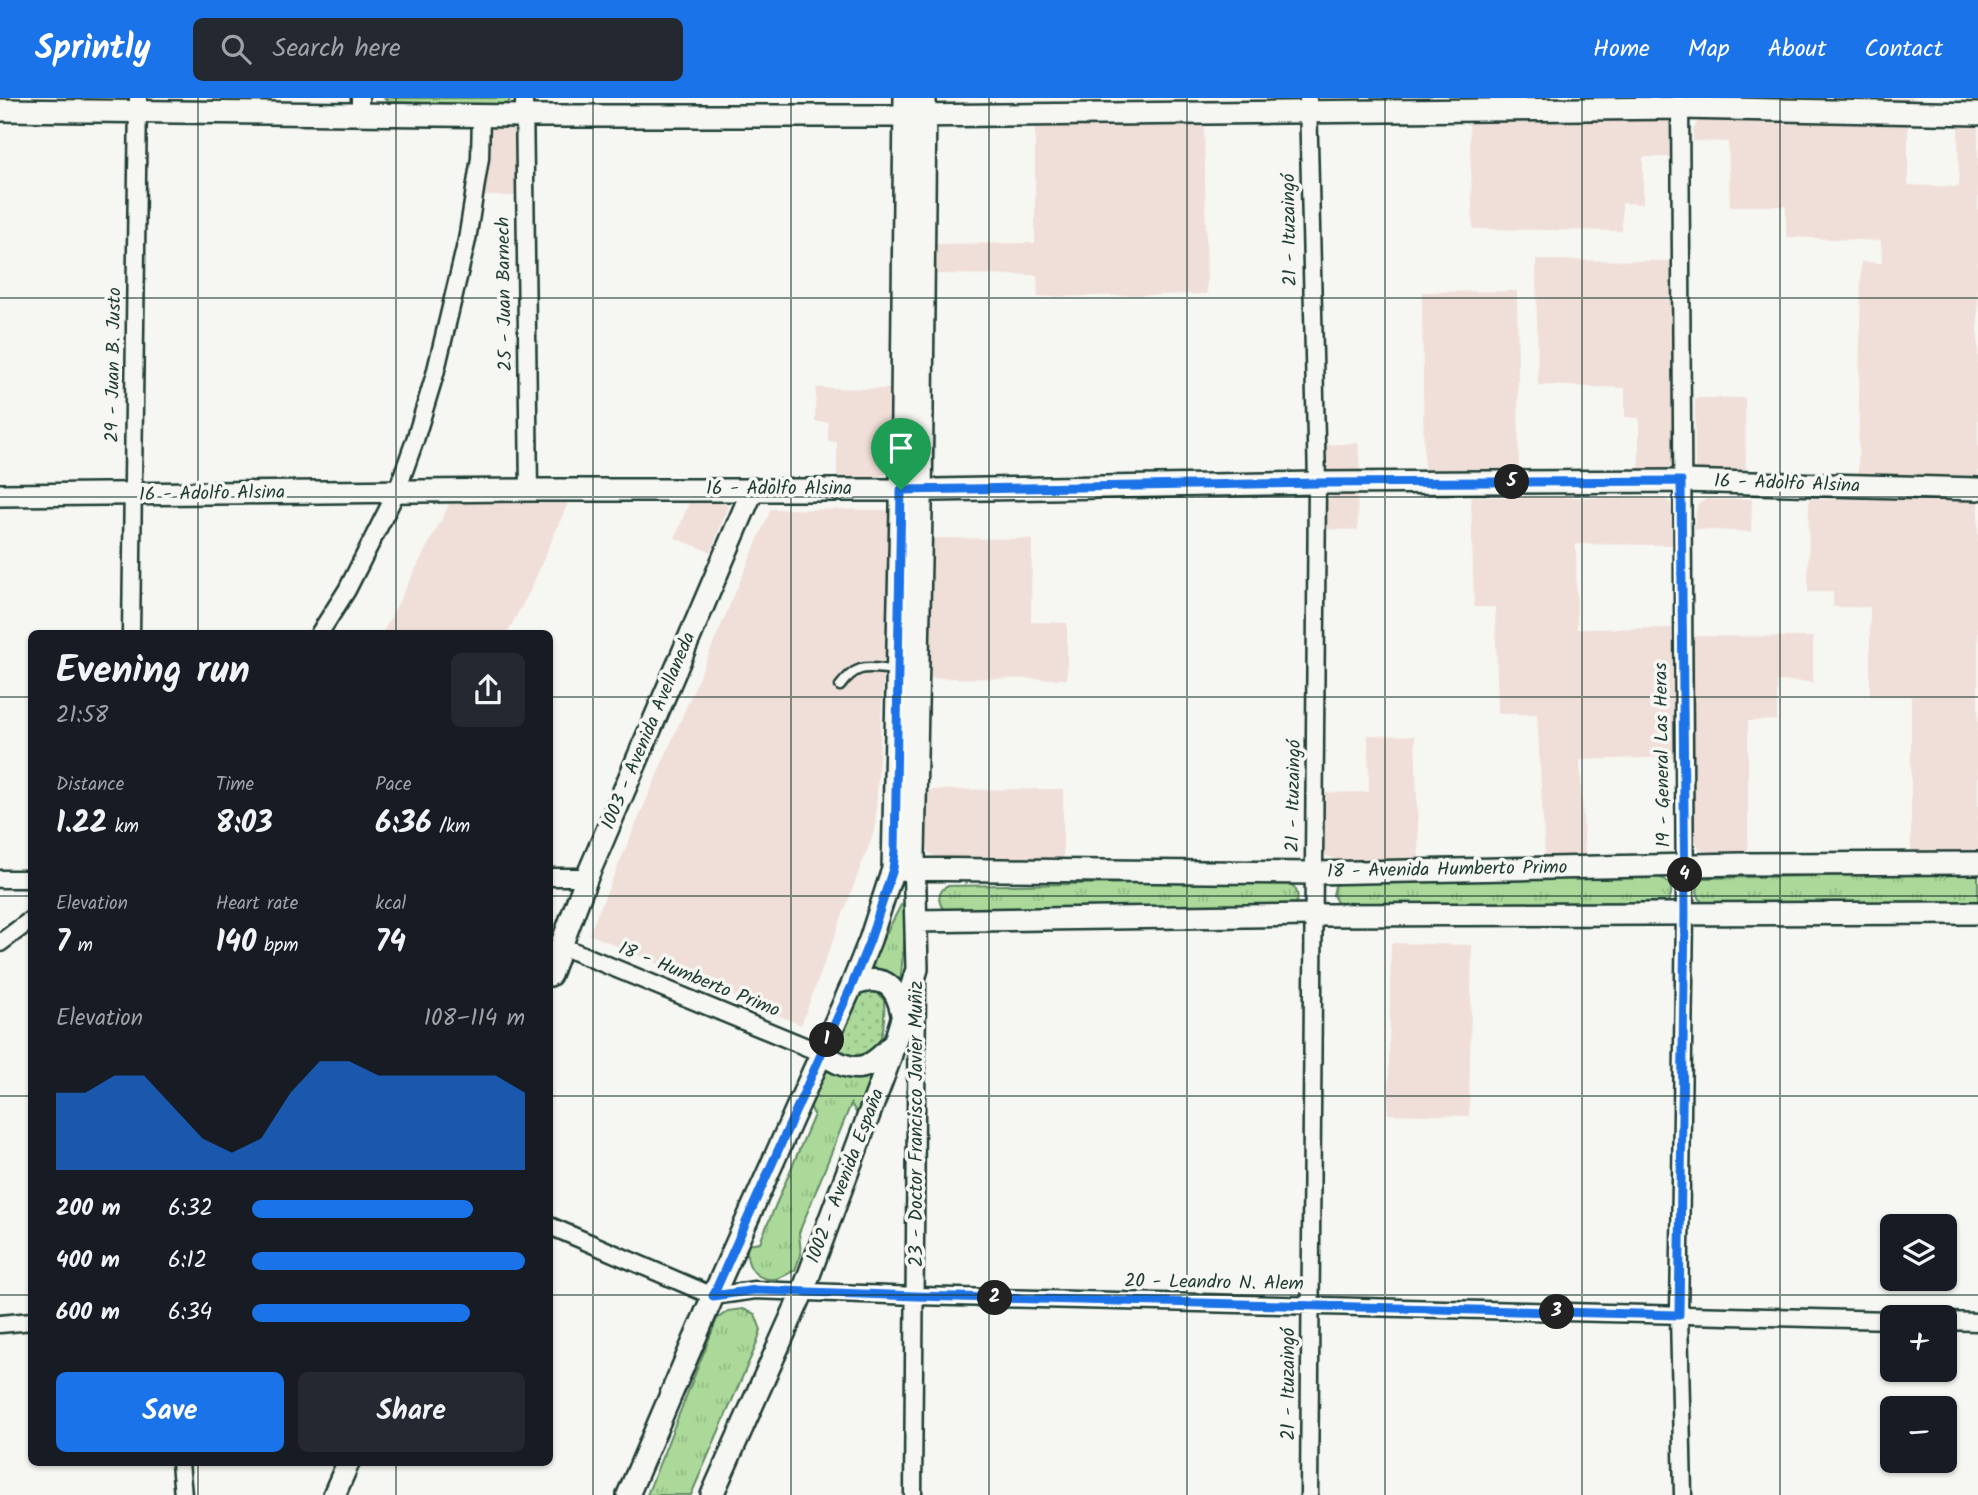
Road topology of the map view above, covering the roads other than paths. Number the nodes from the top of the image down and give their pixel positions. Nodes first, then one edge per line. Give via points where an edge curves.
1 (1680, 103) edge
2 (138, 105) edge
3 (1308, 105) edge
4 (360, 106) edge
5 (524, 107) edge
6 (915, 107) edge
7 (0, 110) edge
8 (1978, 114) edge
9 (481, 115) junction
10 (1681, 481) junction
11 (1317, 483) junction
12 (753, 489) junction
13 (1978, 489) edge
14 (529, 490) junction
15 (911, 490) junction
16 (397, 491) junction
17 (0, 495) edge
18 (133, 495) junction
19 (131, 630) edge
20 (322, 630) edge
21 (898, 670) junction
22 (840, 686) dead end
23 (1978, 863) edge
24 (1685, 866) junction
25 (893, 869) junction
26 (916, 870) junction
27 (1314, 873) junction
28 (553, 877) edge
29 (587, 877) junction
30 (0, 879) edge
31 (28, 879) edge
32 (1978, 913) edge
33 (1685, 914) junction
34 (1314, 915) junction
35 (917, 921) junction
36 (28, 922) edge
37 (0, 943) edge
38 (561, 946) junction
39 (553, 967) edge
40 (917, 969) junction
41 (852, 985) junction
42 (902, 1014) junction
43 (894, 1042) junction
44 (821, 1053) junction
45 (553, 1227) edge
46 (803, 1291) junction
47 (713, 1296) junction
48 (916, 1296) junction
49 (1310, 1306) junction
50 (1679, 1315) junction
51 (1880, 1320) edge
52 (28, 1321) edge
53 (1957, 1321) edge
54 (1978, 1322) edge
55 (0, 1324) edge
56 (180, 1466) edge
57 (347, 1466) edge
58 (183, 1495) edge
59 (334, 1495) edge
60 (628, 1495) edge
61 (712, 1495) edge
62 (913, 1495) edge
63 (1309, 1495) edge
64 (1682, 1495) edge

1 - 3 street
1 - 8 street
1 - 10 street, 19 - General Las Heras
2 - 4 street
2 - 7 street
2 - 18 street, 29 - Juan B. Justo
3 - 6 street
3 - 11 street, 21 - Ituzaingó
4 - 9 street
5 - 6 street
5 - 9 street
5 - 14 street, 25 - Juan Barnech
6 - 15 street
9 - 16 street via 480,158 467,240 435,374
10 - 11 street, 16 - Adolfo Alsina
10 - 13 street, 16 - Adolfo Alsina
10 - 24 street, 19 - General Las Heras
11 - 15 street, 16 - Adolfo Alsina
11 - 27 street, 21 - Ituzaingó
12 - 14 street, 16 - Adolfo Alsina
12 - 15 street, 16 - Adolfo Alsina
12 - 29 street, 1003 - Avenida Avellaneda
14 - 16 street, 16 - Adolfo Alsina
15 - 21 street
15 - 26 street, 23 - Doctor Francisco Javier Muñiz
16 - 18 street, 16 - Adolfo Alsina
16 - 20 street
17 - 18 street, 16 - Adolfo Alsina
18 - 19 street, 29 - Juan B. Justo
21 - 22 lane via 859,668
21 - 25 street
23 - 24 street, 18 - Avenida Humberto Primo
24 - 27 street, 18 - Avenida Humberto Primo
24 - 33 street, 19 - General Las Heras
25 - 26 street
25 - 41 street
26 - 27 street, 18 - Avenida Humberto Primo
26 - 35 street, 23 - Doctor Francisco Javier Muñiz
27 - 34 street, 21 - Ituzaingó
28 - 29 street
29 - 38 street, 1003 - Avenida Avellaneda
30 - 31 street
32 - 33 street
33 - 34 street
33 - 50 street, 19 - General Las Heras
34 - 35 street
34 - 49 street, 21 - Ituzaingó
35 - 40 street, 23 - Doctor Francisco Javier Muñiz
36 - 37 street
38 - 39 street, 1003 - Avenida Avellaneda
38 - 44 street, 18 - Humberto Primo
40 - 42 street, 1002 - Avenida España
40 - 48 street, 23 - Doctor Francisco Javier Muñiz
41 - 42 street via 869,979 886,984 899,996
41 - 44 street
42 - 43 street, 1002 - Avenida España
43 - 44 street via 865,1068 846,1066
43 - 46 street, 1002 - Avenida España
44 - 47 street
45 - 47 street
46 - 47 street, 20 - Leandro N. Alem via 755,1290
46 - 48 street, 20 - Leandro N. Alem
46 - 61 street, 1002 - Avenida España
47 - 60 street
48 - 49 street, 20 - Leandro N. Alem
48 - 62 street, 23 - Doctor Francisco Javier Muñiz
49 - 50 street, 20 - Leandro N. Alem
49 - 63 street, 21 - Ituzaingó
50 - 51 street, 20 - Leandro N. Alem
50 - 64 street, 19 - General Las Heras
52 - 55 street
53 - 54 street
56 - 58 street
57 - 59 street

